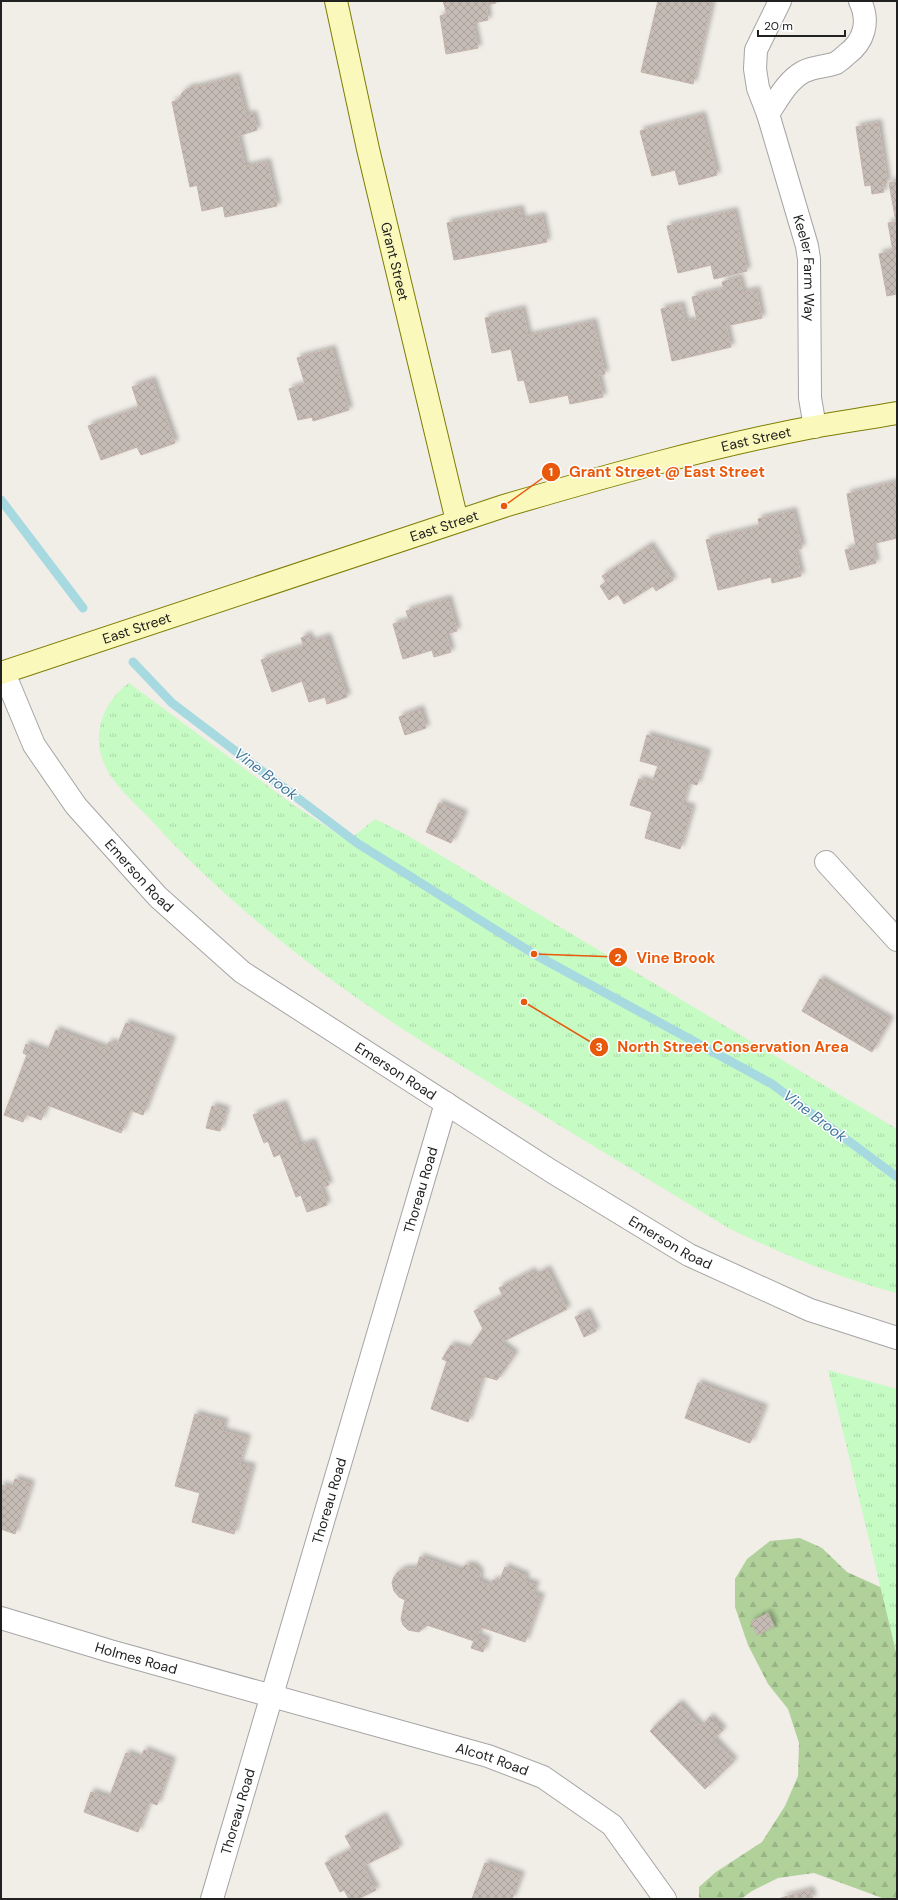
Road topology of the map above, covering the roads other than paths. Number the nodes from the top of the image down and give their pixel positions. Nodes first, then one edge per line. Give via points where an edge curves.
1 (336, 1) edge
2 (780, 1) edge
3 (860, 1) edge
4 (768, 114) junction
5 (897, 413) edge
6 (814, 427) junction
7 (457, 521) junction
8 (3, 673) edge
9 (826, 862) dead end
10 (897, 940) edge
11 (446, 1104) junction
12 (897, 1338) edge
13 (1, 1618) edge
14 (272, 1696) junction
15 (212, 1899) edge
16 (665, 1899) edge

1 - 7 street, Grant Street via 368,149
2 - 4 street, Keeler Farm Way via 756,50 758,88
3 - 4 street via 864,10 864,24 858,46 836,63 822,65 797,76
4 - 6 street, Keeler Farm Way via 809,259 810,398
5 - 6 street, East Street
6 - 7 street, East Street via 632,470 542,494
7 - 8 street, East Street
8 - 11 street, Emerson Road via 34,745 76,806 158,897 242,972
9 - 10 street
11 - 12 street, Emerson Road via 689,1255 810,1310
11 - 14 street, Thoreau Road
13 - 14 street, Holmes Road
14 - 15 street, Thoreau Road
14 - 16 street, Alcott Road via 488,1756 543,1777 612,1826

